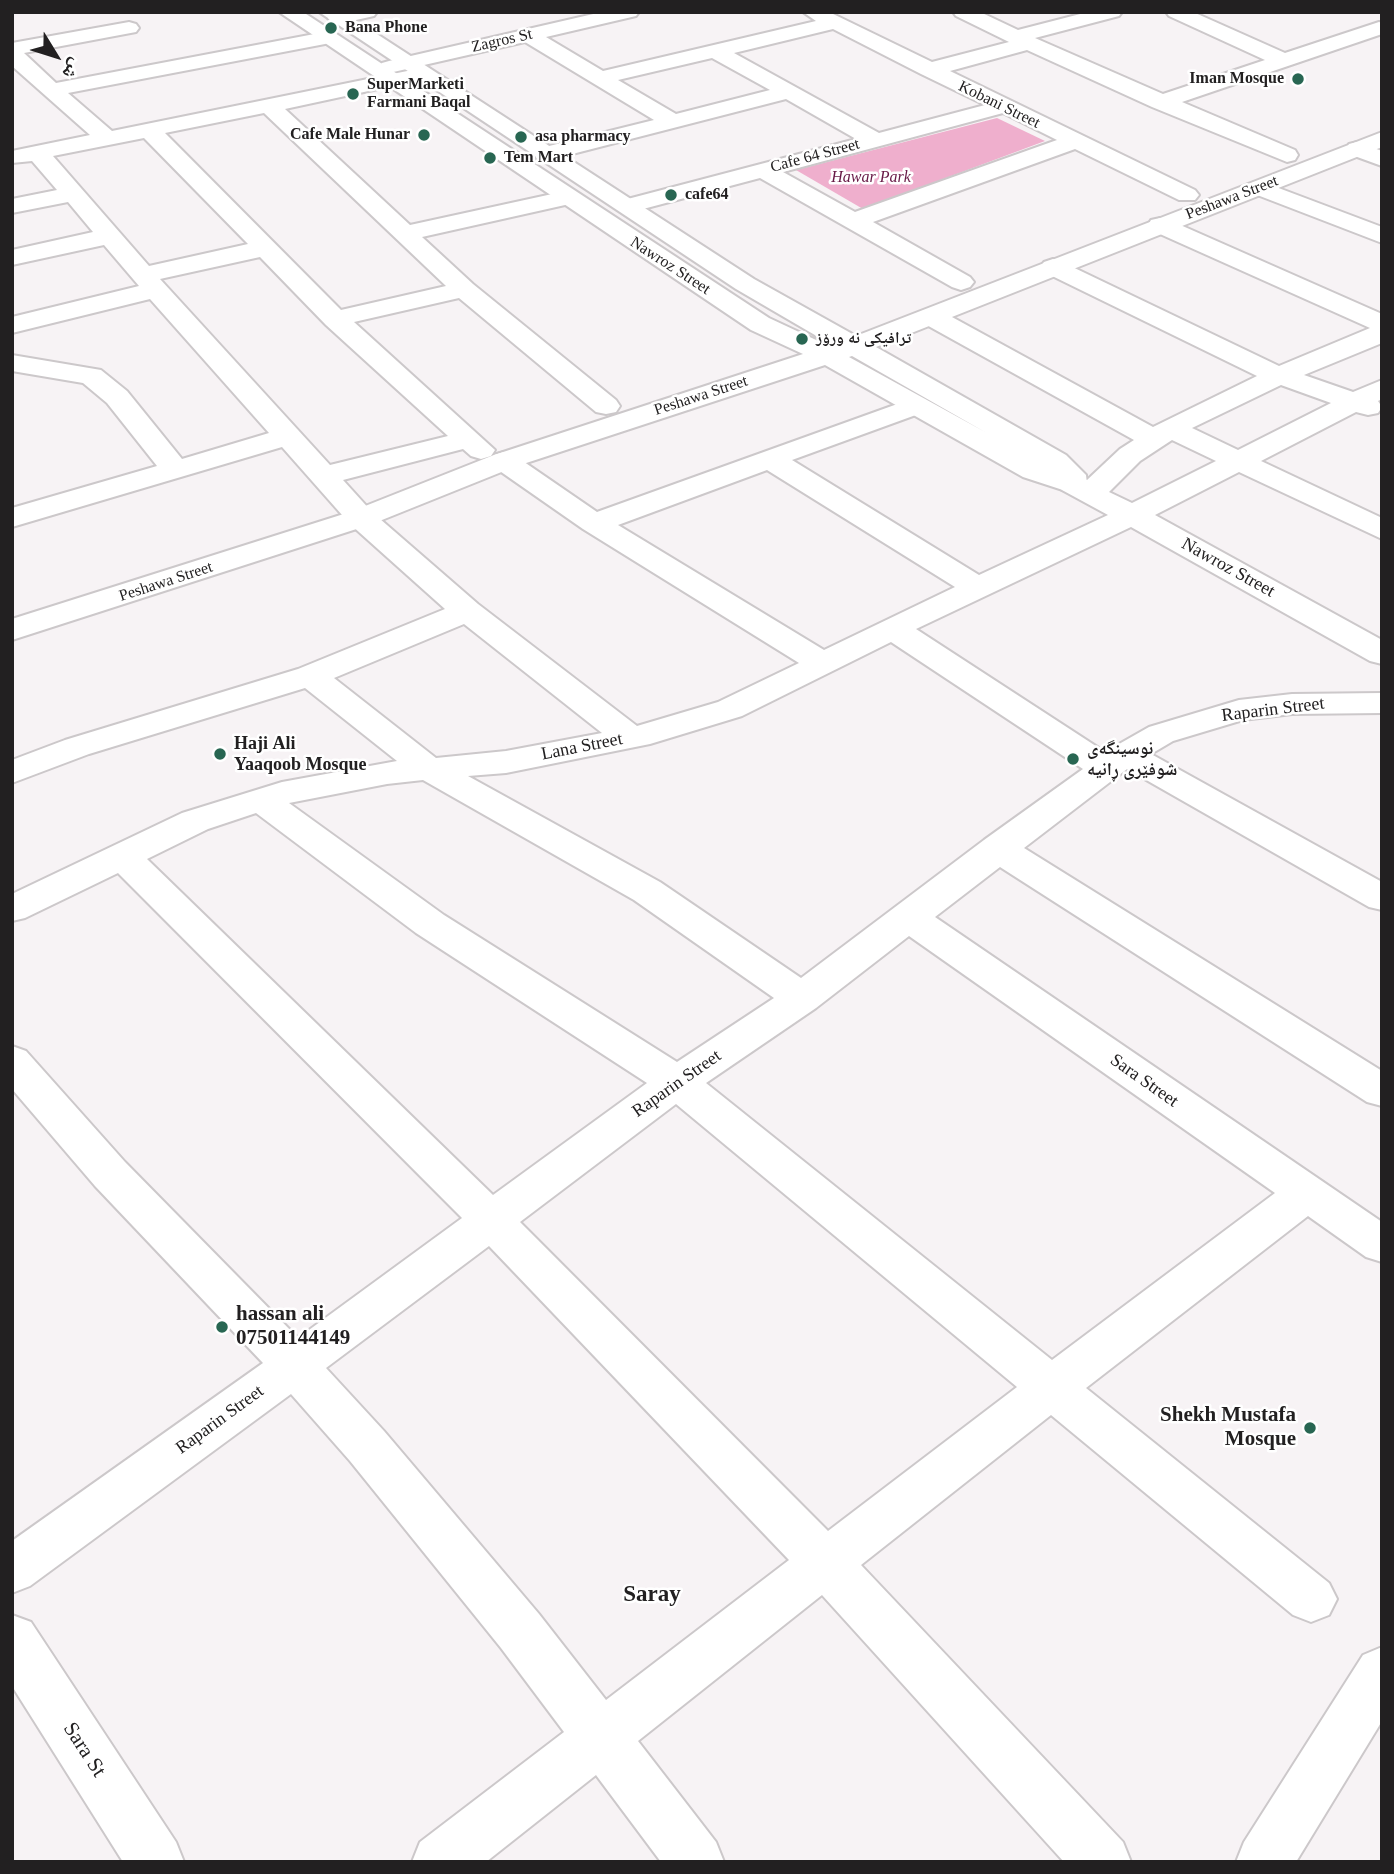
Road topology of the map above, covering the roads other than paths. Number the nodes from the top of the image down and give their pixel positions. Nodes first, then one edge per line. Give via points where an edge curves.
1 (108, 12) edge
2 (289, 12) edge
3 (367, 12) edge
4 (627, 12) edge
5 (813, 12) edge
6 (963, 12) edge
7 (1112, 12) edge
8 (1176, 12) edge
9 (1348, 16) dead end
10 (331, 23) edge
11 (834, 23) junction
12 (129, 28) junction
13 (1380, 29) edge
14 (528, 35) junction
15 (1021, 40) junction
16 (12, 51) edge
17 (715, 51) junction
18 (1283, 60) junction
19 (179, 66) junction
20 (928, 70) junction
21 (399, 72) junction
22 (600, 78) junction
23 (51, 90) junction
24 (789, 92) junction
25 (1160, 102) junction
26 (270, 106) junction
27 (1002, 107) junction
28 (673, 122) junction
29 (149, 130) junction
30 (1376, 135) edge
31 (107, 138) junction
32 (875, 140) junction
33 (1073, 142) junction
34 (545, 154) junction
35 (25, 155) edge
36 (1287, 156) junction
37 (763, 170) junction
38 (1260, 188) junction
39 (73, 194) junction
40 (1187, 195) junction
41 (566, 198) junction
42 (12, 206) edge
43 (628, 206) junction
44 (854, 221) junction
45 (1160, 225) junction
46 (405, 233) junction
47 (109, 236) junction
48 (1382, 236) edge
49 (265, 248) junction
50 (12, 258) edge
51 (1053, 267) junction
52 (961, 282) junction
53 (149, 283) junction
54 (464, 289) junction
55 (932, 317) junction
56 (335, 318) junction
57 (1382, 324) edge
58 (12, 325) edge
59 (1382, 333) edge
60 (796, 342) junction
61 (826, 343) junction
62 (855, 346) junction
63 (12, 363) edge
64 (1280, 375) junction
65 (1382, 388) edge
66 (1355, 401) junction
67 (606, 406) junction
68 (914, 406) junction
69 (1382, 414) edge
70 (1161, 433) junction
71 (287, 437) junction
72 (485, 450) junction
73 (770, 459) junction
74 (1241, 461) junction
75 (174, 468) junction
76 (323, 476) junction
77 (1081, 489) junction
78 (354, 511) junction
79 (1130, 516) junction
80 (12, 517) edge
81 (594, 523) junction
82 (1382, 530) edge
83 (977, 587) junction
84 (12, 608) edge
85 (467, 611) junction
86 (892, 628) junction
87 (12, 630) edge
88 (1382, 653) edge
89 (824, 664) junction
90 (310, 676) junction
91 (1382, 704) edge
92 (630, 738) junction
93 (1114, 760) junction
94 (430, 770) junction
95 (12, 772) edge
96 (260, 799) junction
97 (997, 848) junction
98 (122, 855) junction
99 (1382, 898) edge
100 (12, 909) edge
101 (907, 916) junction
102 (802, 998) junction
103 (12, 1061) edge
104 (677, 1082) junction
105 (1382, 1091) edge
106 (1307, 1193) junction
107 (491, 1220) junction
108 (1381, 1243) edge
109 (295, 1366) junction
110 (1051, 1389) junction
111 (826, 1563) junction
112 (12, 1570) edge
113 (1311, 1599) dead end
114 (12, 1639) edge
115 (1382, 1672) edge
116 (601, 1738) junction
117 (156, 1862) edge
118 (440, 1862) edge
119 (696, 1862) edge
120 (1103, 1862) edge
121 (1264, 1862) edge

1 - 12 street
2 - 10 street, Nawroz Street
3 - 10 street
4 - 14 street, Zagros St
5 - 11 street, Kobani Street
6 - 15 street
7 - 15 street
8 - 18 street
9 - 13 street
10 - 19 street
10 - 21 street, Nawroz Street
11 - 17 street
11 - 20 street, Kobani Street
12 - 16 street
12 - 19 street
13 - 18 street
14 - 21 street, Zagros St
14 - 22 street
15 - 20 street
15 - 25 street
16 - 23 street
17 - 22 street
17 - 24 street
18 - 25 street
19 - 23 street
20 - 27 street, Kobani Street
21 - 26 street, Zagros St
21 - 34 street, Nawroz Street
21 - 41 street, Nawroz Street
22 - 28 street
23 - 31 street
24 - 28 street
24 - 32 street
25 - 36 street
26 - 29 street, Zagros St
26 - 46 street
27 - 32 street, Cafe 64 Street
27 - 33 street, Kobani Street
28 - 34 street
29 - 31 street, Zagros St
29 - 49 street
30 - 36 street, Peshawa Street
30 - 38 street, Peshawa Street
31 - 35 street, Zagros St
32 - 37 street, Cafe 64 Street
33 - 40 street, Kobani Street
33 - 44 street
34 - 43 street, Nawroz Street
35 - 39 street
36 - 40 street, Peshawa Street
37 - 43 street, Cafe 64 Street
37 - 44 street
38 - 45 street, Peshawa Street
38 - 48 street
39 - 42 street
39 - 47 street
40 - 52 street, Peshawa Street
41 - 46 street
41 - 60 street, Nawroz Street
43 - 61 street, Nawroz Street
44 - 52 street
45 - 51 street, Peshawa Street
45 - 57 street
46 - 54 street
47 - 50 street
47 - 53 street
49 - 53 street
49 - 56 street
51 - 55 street, Peshawa Street
51 - 64 street
52 - 61 street, Peshawa Street
53 - 58 street
53 - 71 street
54 - 56 street
54 - 67 street
55 - 62 street, Peshawa Street
55 - 70 street
56 - 72 street
59 - 64 street
60 - 61 street, Peshawa Street
60 - 67 street, Peshawa Street
61 - 62 street, Peshawa Street
61 - 68 street, Nawroz Street
61 - 72 street, Peshawa Street
62 - 77 street, Nawroz Street via 1056,461
63 - 75 street via 91,376 117,397
64 - 66 street
64 - 70 street
65 - 66 street, Lana Street
66 - 69 street
66 - 74 street, Lana Street
67 - 72 street, Peshawa Street
68 - 73 street
68 - 77 street, Nawroz Street via 1033,471
70 - 74 street
70 - 77 street
71 - 75 street
71 - 76 street
72 - 76 street
72 - 78 street, Peshawa Street
72 - 81 street
73 - 81 street
73 - 83 street
74 - 79 street, Lana Street
74 - 82 street
75 - 80 street
76 - 78 street
77 - 79 street, Nawroz Street
78 - 84 street, Peshawa Street
78 - 85 street
78 - 87 street, Peshawa Street
79 - 83 street, Lana Street
79 - 88 street, Nawroz Street
81 - 89 street
83 - 86 street, Lana Street
85 - 90 street
85 - 92 street
86 - 89 street, Lana Street
86 - 93 street
89 - 92 street, Lana Street via 730,709
90 - 94 street
90 - 95 street via 77,747
91 - 93 street, Raparin Street via 1292,704 1239,710 1161,734
92 - 94 street, Lana Street via 506,762
93 - 97 street, Raparin Street
93 - 99 street
94 - 96 street, Lana Street via 387,773
94 - 102 street via 647,891
96 - 98 street, Lana Street via 195,821
96 - 104 street via 430,924
97 - 101 street, Raparin Street
97 - 105 street
98 - 100 street, Lana Street
98 - 107 street
101 - 102 street, Raparin Street
101 - 106 street, Sara Street
102 - 104 street, Raparin Street
103 - 109 street via 162,1230
104 - 107 street, Raparin Street
104 - 110 street
106 - 108 street, Sara Street
106 - 110 street
107 - 109 street, Raparin Street
107 - 111 street
109 - 112 street, Raparin Street
109 - 116 street via 442,1534
110 - 111 street
110 - 113 street
111 - 116 street
111 - 120 street
114 - 117 street, Sara St
115 - 121 street
116 - 118 street
116 - 119 street

